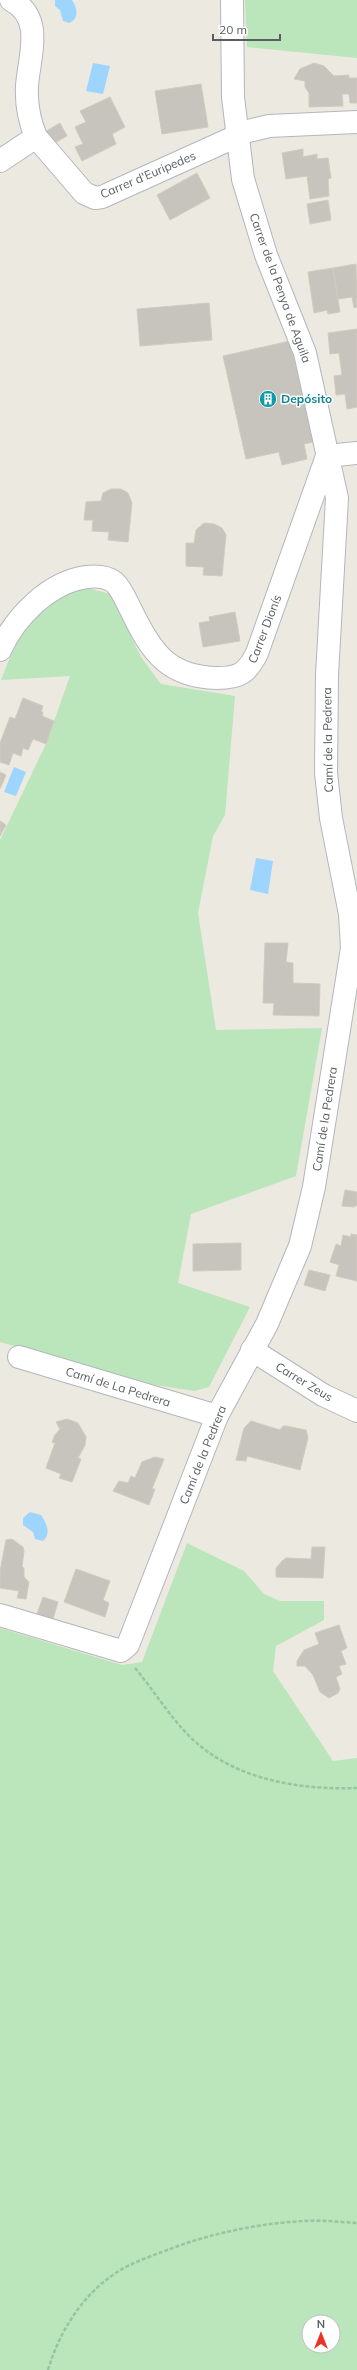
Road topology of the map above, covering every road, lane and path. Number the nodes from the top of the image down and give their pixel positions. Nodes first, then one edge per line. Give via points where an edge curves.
1 (11, 0) edge
2 (232, 0) edge
3 (357, 122) edge
4 (237, 136) junction
5 (36, 137) junction
6 (0, 161) edge
7 (357, 453) edge
8 (327, 456) junction
9 (0, 650) edge
10 (348, 856) edge
11 (252, 1350) junction
12 (18, 1357) dead end
13 (357, 1411) edge
14 (217, 1416) junction
15 (0, 1615) edge
16 (121, 1651) junction
17 (357, 1788) edge
18 (357, 2223) edge
19 (48, 2370) edge

1 - 5 street, Carrer d'Euripedes via 26,10 32,26 27,101 28,117
2 - 4 street, Carrer de la Penya de Aguila via 232,97
3 - 4 street, Carrer d'Euripedes via 269,126
4 - 5 street, Carrer d'Euripedes via 95,198 84,193
4 - 8 street, Carrer de la Penya de Aguila via 243,179 266,255 305,353
5 - 6 street
7 - 8 street
8 - 9 street, Carrer Dionís via 257,653 250,668 238,676 192,676 163,661 149,645 121,590 113,581 94,576 69,581 39,599 13,626
8 - 10 street, Camí de la Pedrera via 337,498 327,675 326,773 331,818
10 - 11 street, Camí de la Pedrera via 352,948 314,1187 300,1246 267,1324
11 - 13 street, Carrer Zeus via 323,1395
11 - 14 street, Camí de la Pedrera
12 - 14 street, Camí de La Pedrera
14 - 16 street, Camí de la Pedrera via 132,1636 128,1645
15 - 16 street
16 - 17 path via 200,1745 241,1770 290,1784
18 - 19 path via 306,2221 238,2229 203,2237 147,2257 123,2269 97,2288 77,2309 62,2334

